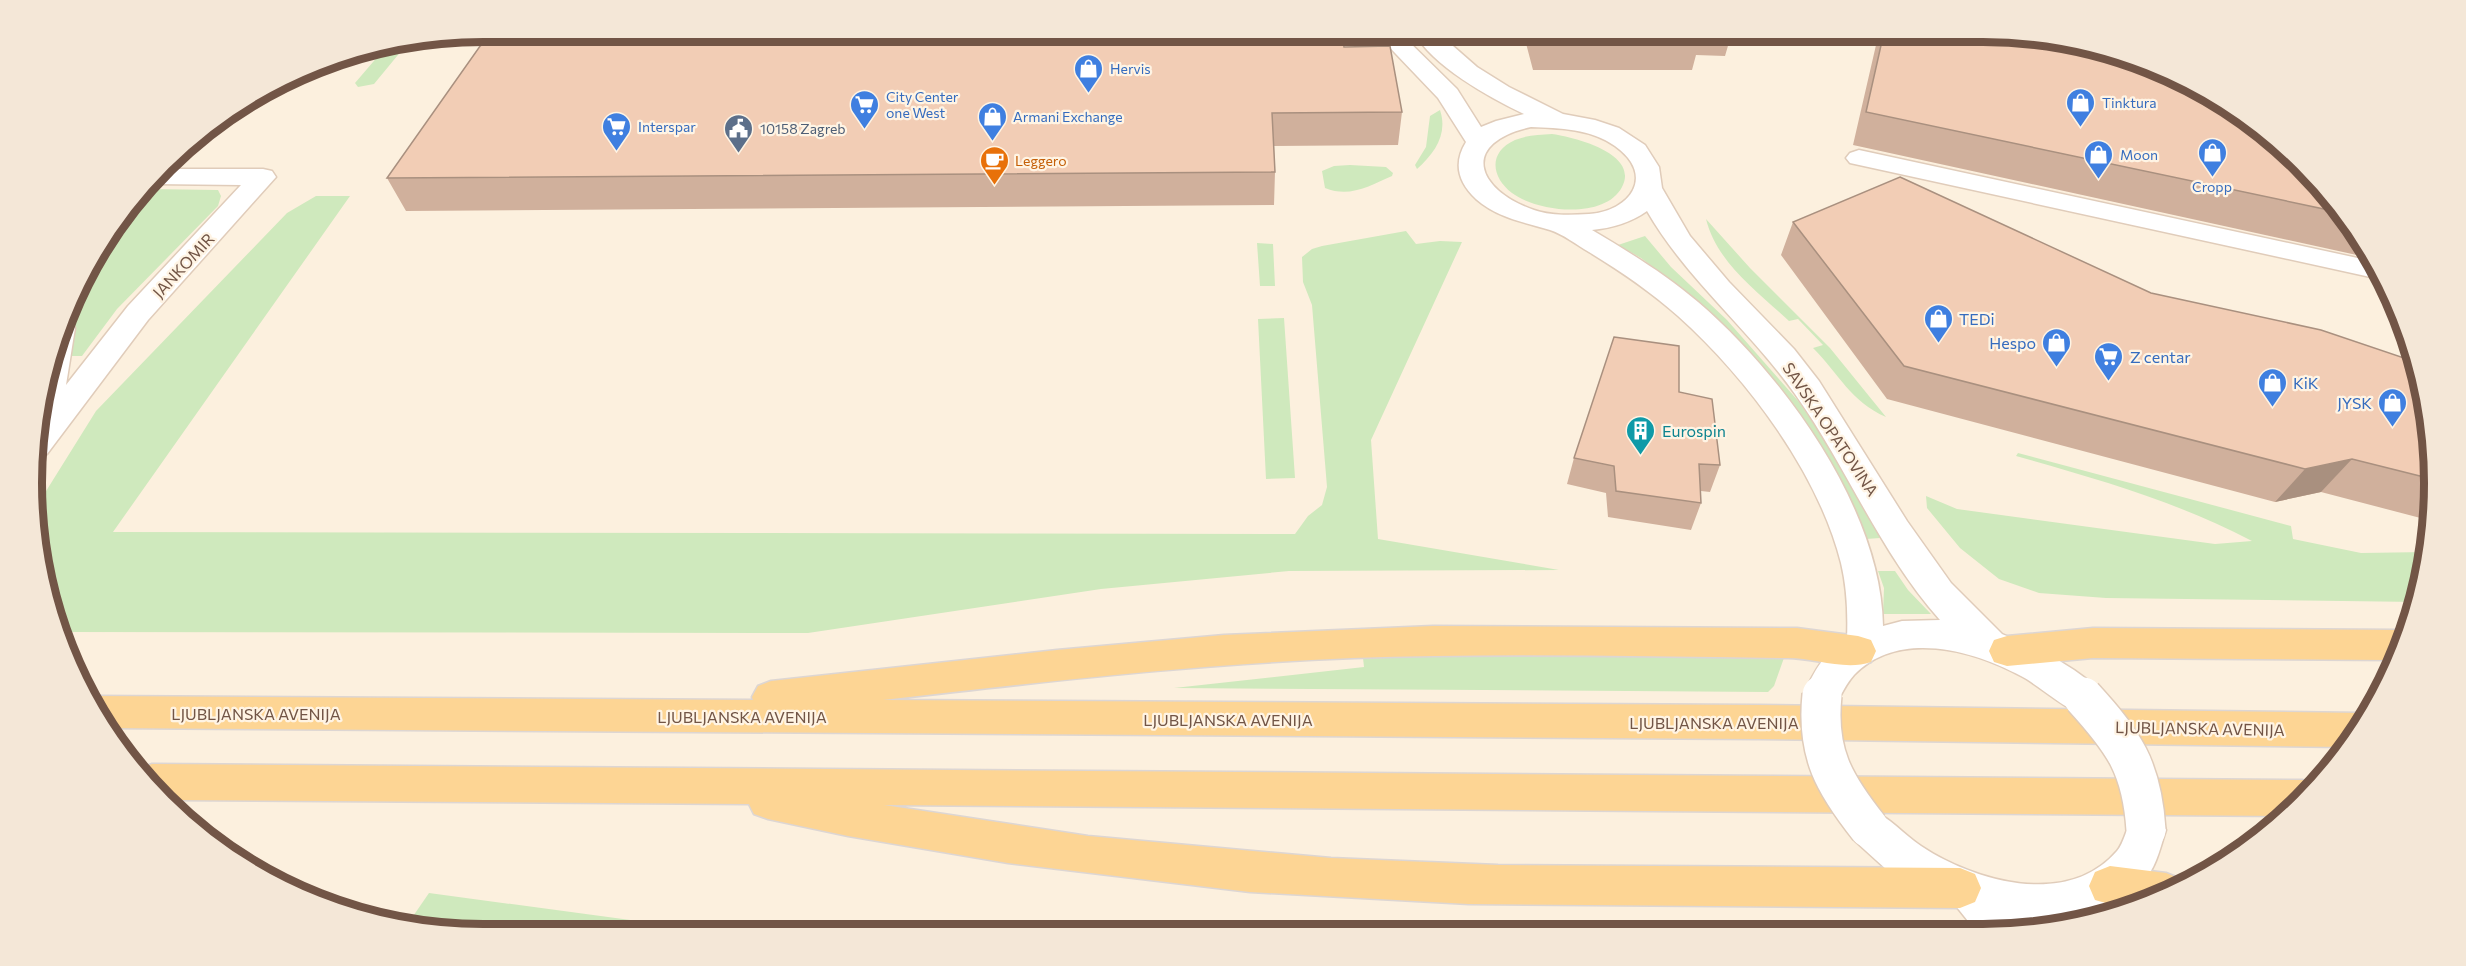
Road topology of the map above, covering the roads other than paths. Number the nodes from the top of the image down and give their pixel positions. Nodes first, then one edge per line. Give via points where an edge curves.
1 (1396, 42) edge
2 (1436, 42) edge
3 (1558, 120) junction
4 (1479, 142) junction
5 (1859, 158) dead end
6 (165, 177) edge
7 (1648, 189) junction
8 (1559, 223) junction
9 (2369, 269) edge
10 (45, 434) edge
11 (2393, 645) edge
12 (1998, 647) junction
13 (1861, 649) junction
14 (106, 712) edge
15 (593, 715) junction
16 (2349, 730) edge
17 (159, 782) edge
18 (702, 787) junction
19 (2292, 798) edge
20 (1966, 890) junction
21 (2137, 896) edge
22 (2090, 901) edge
23 (1996, 924) edge

1 - 4 street via 1448,94
2 - 3 street via 1483,84
3 - 4 street via 1506,125
3 - 7 street via 1601,130 1624,141 1641,156 1649,173
4 - 8 street via 1470,158 1471,172 1481,190 1501,205 1528,217
5 - 9 street
6 - 10 street, JANKOMIR via 263,177 138,313
7 - 8 street via 1638,204 1618,216 1590,223
7 - 12 street, SAVSKA OPATOVINA via 1678,241 1788,362 1932,584 1955,612
8 - 13 street, SAVSKA OPATOVINA via 1637,269 1687,308 1726,344 1772,400 1828,489 1855,553 1866,610
11 - 12 main road via 2093,643
12 - 13 street via 1931,634 1884,639
12 - 22 street, bridge via 2040,667 2083,697 2115,732 2132,760 2145,799 2146,830 2134,861
13 - 15 main road via 1797,643 1432,641 1224,650
13 - 20 street, bridge via 1836,670 1822,695 1818,718 1820,743 1828,768 1842,794 1869,828 1907,860
14 - 15 main road, LJUBLJANSKA AVENIJA
15 - 16 main road, LJUBLJANSKA AVENIJA
17 - 18 main road
18 - 19 main road
18 - 20 main road via 841,817 987,842 1121,860 1249,871 1413,882
20 - 22 street via 1999,900 2050,904
20 - 23 street
21 - 22 main road

